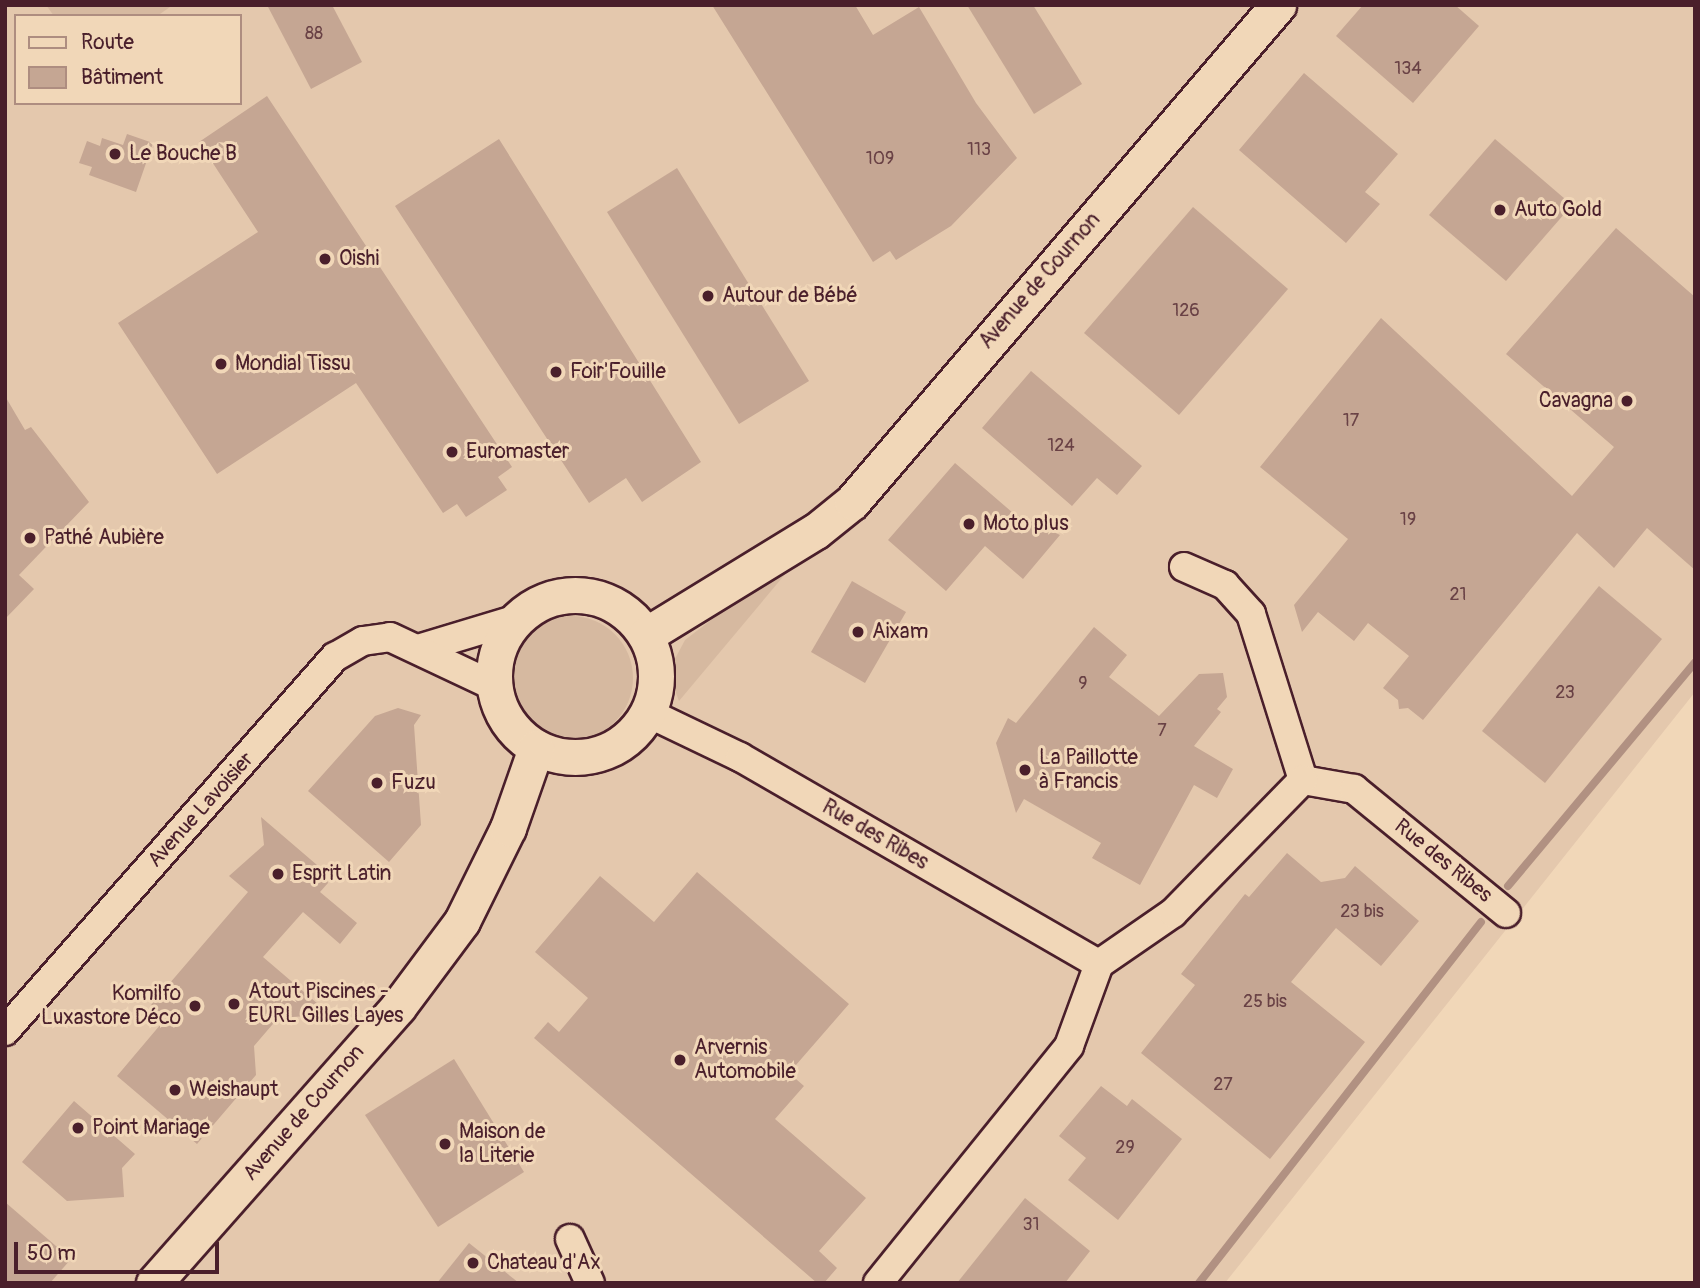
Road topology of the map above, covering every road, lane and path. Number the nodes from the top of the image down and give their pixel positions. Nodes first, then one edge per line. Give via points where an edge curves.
1 (1259, 5) edge
2 (1278, 5) edge
3 (791, 542) junction
4 (1184, 567) dead end
5 (517, 619) junction
6 (646, 635) junction
7 (421, 648) junction
8 (494, 686) junction
9 (648, 713) junction
10 (536, 748) junction
11 (1303, 780) junction
12 (1506, 913) dead end
13 (1099, 964) junction
14 (5, 1031) edge
15 (570, 1240) dead end
16 (154, 1283) edge
17 (590, 1283) edge
18 (878, 1283) edge

1 - 3 main road, Avenue de Cournon
2 - 3 main road, Avenue de Cournon via 852,502 816,531
3 - 6 main road, Avenue de Cournon
4 - 11 street via 1225,585 1251,614
5 - 6 main road via 549,599 585,595 620,608
5 - 7 street
5 - 8 main road via 498,650
6 - 9 main road via 655,660 656,687
7 - 8 street, Avenue Lavoisier
7 - 14 street, Avenue Lavoisier via 390,637 363,641 335,657
8 - 10 main road via 507,722
9 - 10 main road via 628,739 599,754 567,758
9 - 13 street, Rue des Ribes via 740,757
10 - 16 main road, Avenue de Cournon via 508,828 462,921 398,1007
11 - 12 street, Rue des Ribes via 1354,789
11 - 13 street via 1173,913
13 - 18 street via 1069,1046
15 - 17 street

